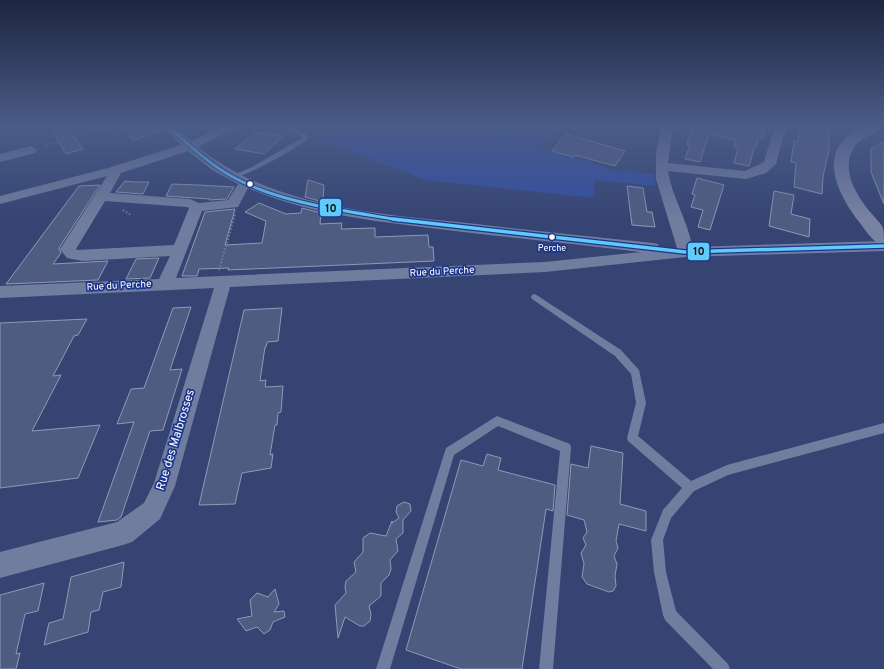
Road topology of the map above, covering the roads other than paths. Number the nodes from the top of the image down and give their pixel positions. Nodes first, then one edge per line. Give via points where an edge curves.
1 (155, 157) edge
2 (206, 157) edge
3 (273, 157) edge
4 (662, 157) edge
5 (772, 157) edge
6 (842, 157) edge
7 (661, 166) junction
8 (113, 171) junction
9 (240, 180) junction
10 (101, 197) junction
11 (0, 200) edge
12 (196, 207) junction
13 (884, 240) edge
14 (884, 246) edge
15 (180, 250) junction
16 (685, 252) junction
17 (220, 282) junction
18 (165, 284) junction
19 (0, 292) edge
20 (535, 297) dead end
21 (884, 428) edge
22 (690, 487) junction
23 (0, 565) edge
24 (383, 669) edge
25 (546, 669) edge
26 (723, 669) edge

1 - 8 street
2 - 9 street
3 - 9 lane
4 - 7 street
5 - 7 street via 770,164 762,170 746,175
6 - 13 street via 840,162 847,192
7 - 16 street via 666,196 684,240
8 - 10 street via 115,174
8 - 11 street
9 - 12 street via 233,204
9 - 16 street via 303,202 370,216
10 - 12 street via 190,203
10 - 15 street via 68,249 72,254 82,256
12 - 15 street
14 - 16 street, Rue du Perche
15 - 18 street
16 - 17 street, Rue du Perche via 545,267
17 - 18 street, Rue du Perche
17 - 23 street, Rue des Malbrosses via 164,486 152,511 123,533
18 - 19 street, Rue du Perche
20 - 22 lane via 618,353 636,373 640,403 632,438
21 - 22 lane via 727,470
22 - 26 lane via 667,514 657,540 660,572 670,615
24 - 25 lane via 450,452 497,421 566,448

